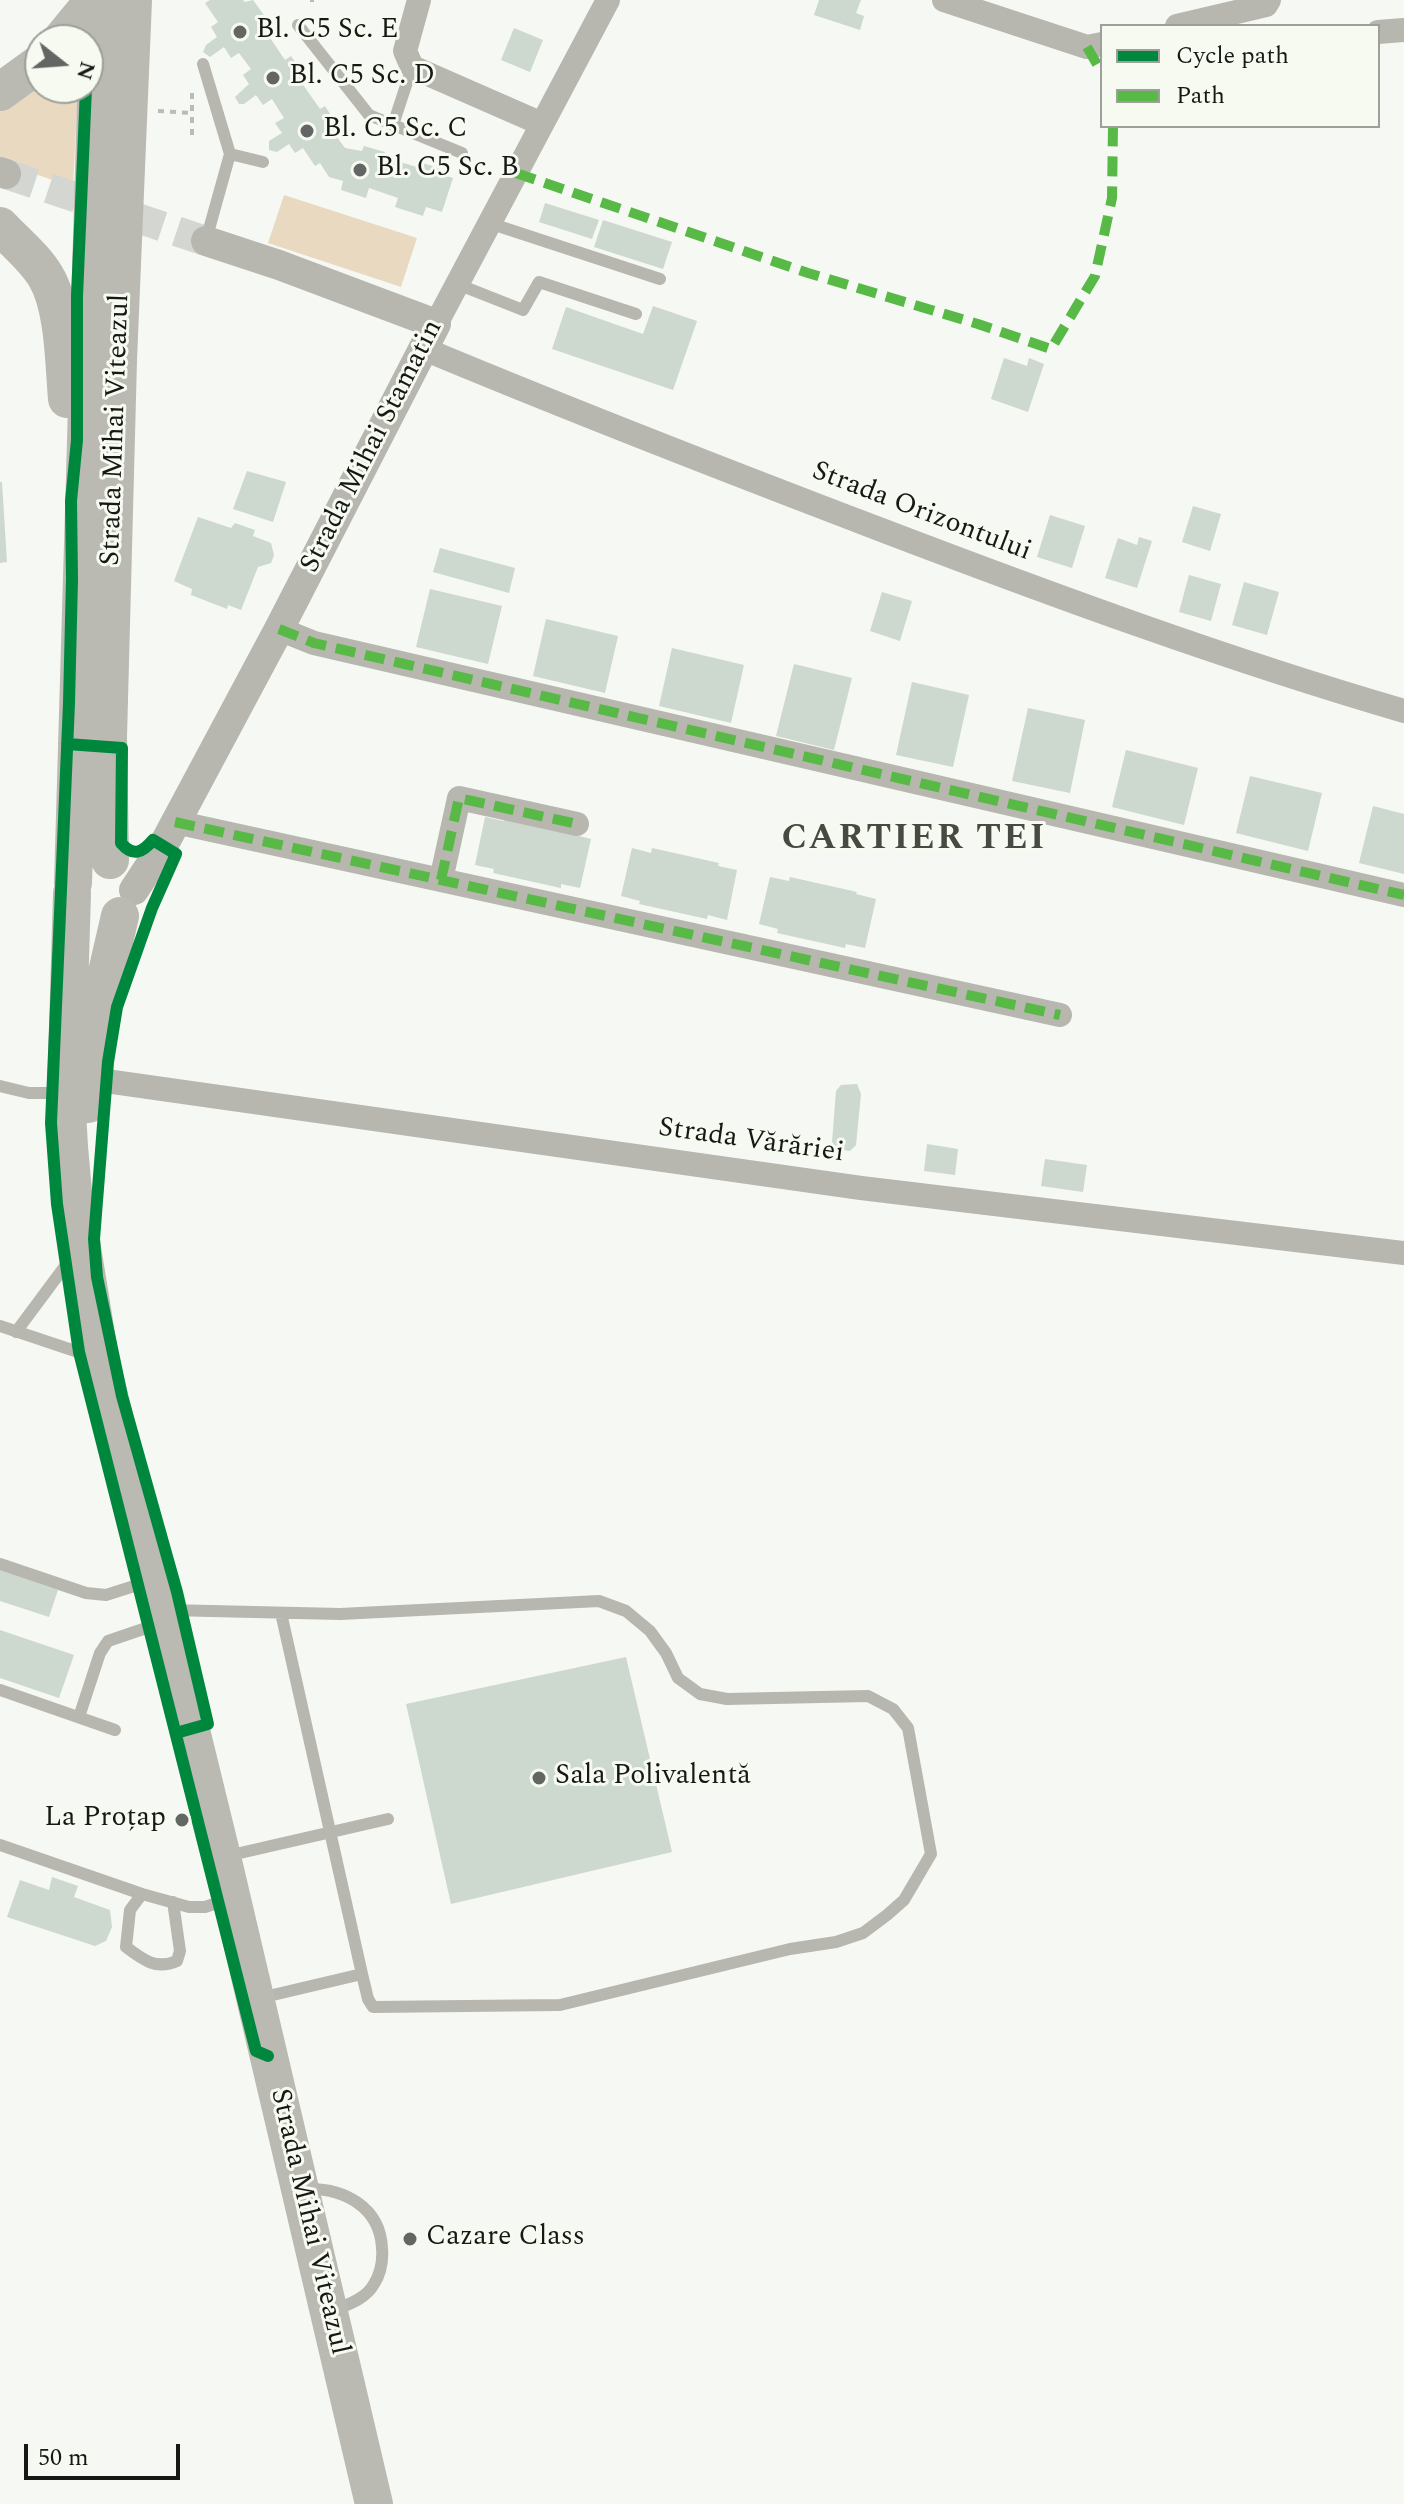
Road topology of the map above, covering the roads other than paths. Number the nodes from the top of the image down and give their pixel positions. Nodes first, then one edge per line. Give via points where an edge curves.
1 (97, 0) edge
2 (133, 0) edge
3 (419, 0) edge
4 (608, 0) edge
5 (944, 0) edge
6 (1269, 0) edge
7 (75, 24) edge
8 (1185, 24) edge
9 (298, 25) dead end
10 (1404, 30) edge
11 (1380, 32) edge
12 (1097, 50) edge
13 (203, 64) dead end
14 (412, 67) junction
15 (24, 75) edge
16 (0, 92) edge
17 (542, 124) junction
18 (393, 125) junction
19 (462, 153) dead end
20 (230, 154) junction
21 (263, 162) dead end
22 (489, 223) junction
23 (0, 226) edge
24 (206, 241) joint
25 (660, 279) dead end
26 (457, 284) junction
27 (636, 314) dead end
28 (430, 337) junction
29 (84, 522) junction
30 (279, 629) junction
31 (1404, 711) edge
32 (175, 822) junction
33 (577, 824) dead end
34 (110, 860) junction
35 (441, 880) junction
36 (73, 888) junction
37 (1404, 895) edge
38 (127, 903) junction
39 (1060, 1015) dead end
40 (0, 1086) edge
41 (78, 1087) junction
42 (81, 1242) junction
43 (1404, 1253) edge
44 (0, 1326) edge
45 (16, 1332) junction
46 (100, 1359) junction
47 (0, 1564) edge
48 (159, 1604) junction
49 (281, 1613) junction
50 (0, 1690) edge
51 (79, 1717) junction
52 (115, 1730) dead end
53 (388, 1819) dead end
54 (331, 1833) junction
55 (0, 1845) edge
56 (222, 1857) junction
57 (142, 1894) junction
58 (231, 1898) junction
59 (173, 1902) junction
60 (362, 1974) junction
61 (255, 2000) junction
62 (300, 2190) junction
63 (329, 2312) junction
64 (374, 2504) edge

1 - 7 main road
1 - 29 main road, Strada Mihai Viteazul
2 - 34 main road, Strada Mihai Viteazul via 110,643
3 - 14 street via 405,51
4 - 17 street, Strada Mihai Stamatin
5 - 12 street
6 - 8 street
9 - 18 lane via 369,115
10 - 11 street
13 - 20 lane
14 - 17 street
14 - 18 lane
15 - 16 main road
17 - 22 street, Strada Mihai Stamatin
18 - 19 lane
20 - 21 lane
20 - 24 lane
22 - 25 lane
22 - 26 street, Strada Mihai Stamatin
23 - 29 main road via 46,277 57,311
24 - 28 street via 317,279
26 - 27 lane via 523,310 539,282
26 - 28 street, Strada Mihai Stamatin
28 - 30 street, Strada Mihai Stamatin
28 - 31 street, Strada Orizontului via 628,433 1117,618
29 - 36 main road, Strada Mihai Viteazul
30 - 32 street, Strada Mihai Stamatin
30 - 37 street via 314,643
32 - 35 street
32 - 38 street, Strada Mihai Stamatin
33 - 35 street via 459,798
34 - 36 main road via 87,864
34 - 38 main road via 130,874
35 - 39 street
36 - 38 main road via 79,910 94,920 103,921
36 - 41 main road, Strada Mihai Viteazul
38 - 41 main road, Strada Mihai Viteazul
40 - 41 lane via 29,1093
41 - 42 main road, Strada Mihai Viteazul
41 - 43 street, Strada Vărăriei via 106,1081 861,1188
42 - 45 lane
42 - 46 main road, Strada Mihai Viteazul
44 - 45 lane
45 - 46 lane
46 - 48 main road, Strada Mihai Viteazul
47 - 48 lane via 86,1593
48 - 49 lane
48 - 51 lane via 108,1641
48 - 56 main road, Strada Mihai Viteazul
49 - 54 lane
49 - 60 lane via 599,1601 626,1611 650,1631 678,1678 700,1694 727,1699 868,1696 893,1709 908,1728 931,1854 904,1900 863,1933 560,2005 373,2007
50 - 51 lane
51 - 52 lane
53 - 54 lane
54 - 56 lane
54 - 60 lane
55 - 57 lane
56 - 58 main road, Strada Mihai Viteazul
57 - 59 lane
57 - 59 lane via 130,1910 126,1947 153,1965 177,1961
58 - 59 lane via 205,1907
58 - 61 main road, Strada Mihai Viteazul
60 - 61 lane
61 - 62 main road, Strada Mihai Viteazul
62 - 63 main road, Strada Mihai Viteazul
62 - 63 lane via 345,2194 375,2218 382,2237 383,2260 374,2286 355,2302
63 - 64 main road, Strada Mihai Viteazul

